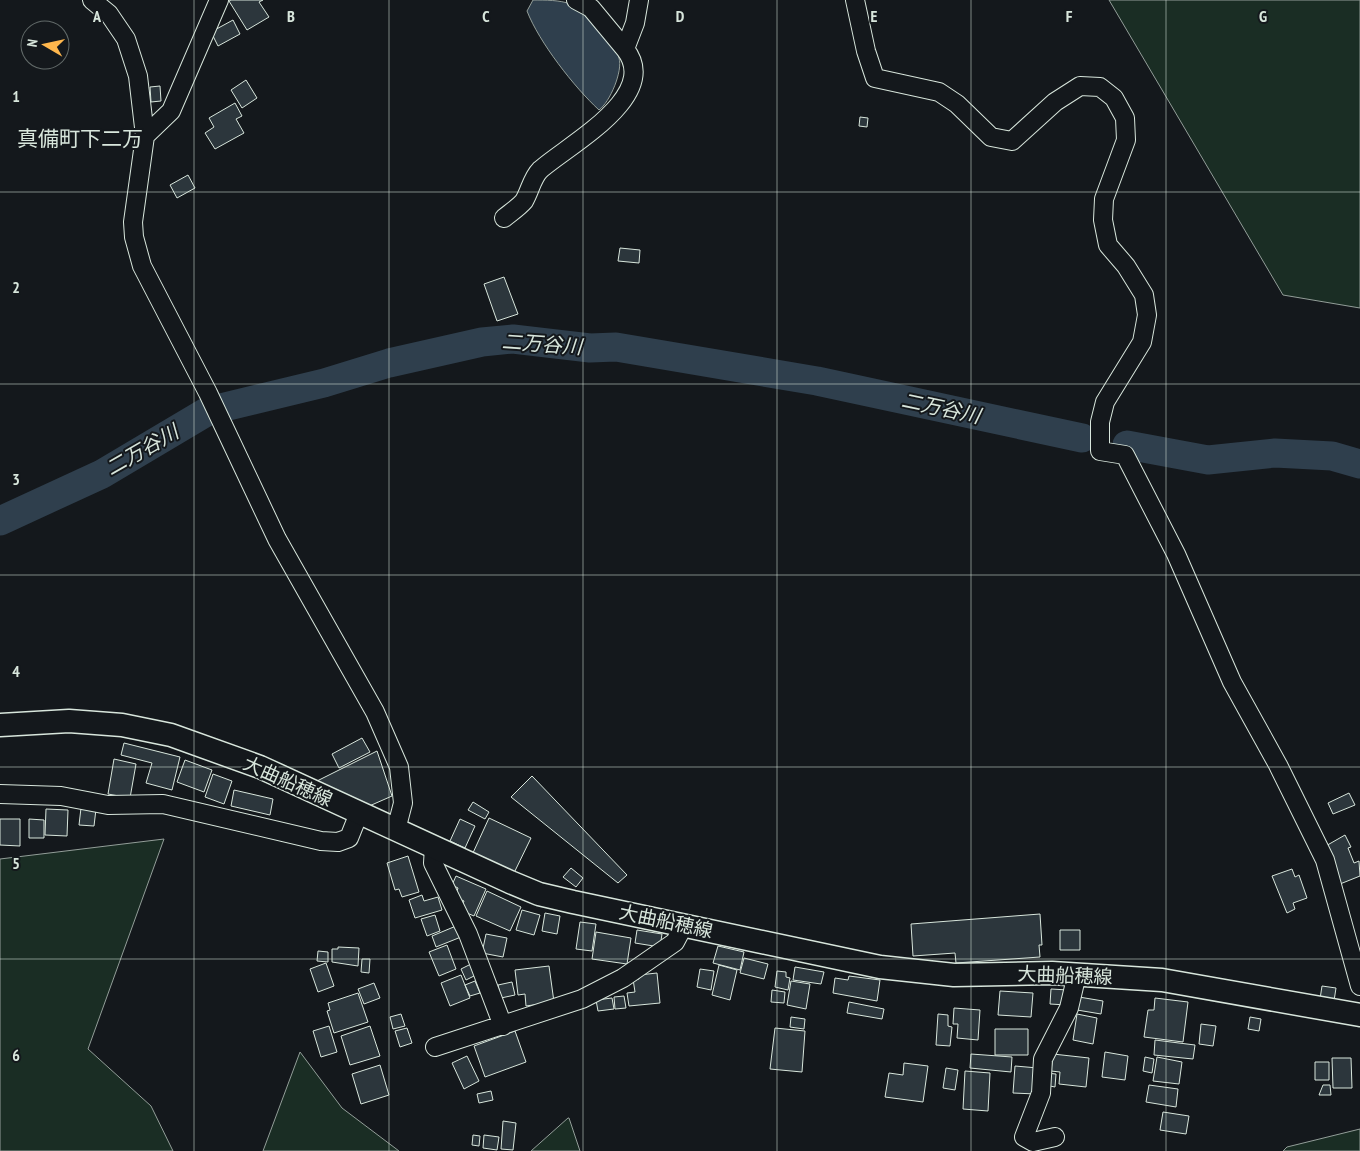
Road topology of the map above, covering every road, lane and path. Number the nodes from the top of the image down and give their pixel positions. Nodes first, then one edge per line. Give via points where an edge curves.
1 (92, 0) edge
2 (219, 0) edge
3 (576, 0) edge
4 (639, 0) edge
5 (855, 0) edge
6 (625, 49) junction
7 (145, 136) junction
8 (504, 218) dead end
9 (0, 725) edge
10 (0, 794) edge
11 (359, 813) junction
12 (396, 830) junction
13 (434, 847) junction
14 (684, 925) junction
15 (1077, 974) junction
16 (1360, 986) edge
17 (1360, 1016) edge
18 (503, 1026) junction
19 (435, 1047) dead end
20 (1056, 1137) dead end

1 - 7 street via 109,14 126,39 138,76
2 - 7 street via 171,111
3 - 6 street via 591,8
4 - 6 street
5 - 16 street via 875,78 939,92 957,104 991,137 1012,141 1055,102 1080,86 1100,87 1114,98 1125,118 1126,140 1104,199 1103,220 1108,246 1126,266 1144,295 1147,314 1142,342 1104,402 1100,452 1126,455 1176,554 1232,682 1278,765 1323,857
6 - 8 street via 635,73 622,102 601,125 538,172 523,202
7 - 12 street via 133,222 142,266 295,572 375,712 399,767 403,803
9 - 11 main road, 大曲船穂線 via 69,721 122,725 171,735 260,767
10 - 11 street via 61,796 108,805 163,804 338,842 349,838
11 - 12 main road, 大曲船穂線
12 - 13 main road, 大曲船穂線
13 - 14 main road, 大曲船穂線 via 538,894
13 - 18 street via 433,864 468,934
14 - 15 main road, 大曲船穂線 via 880,967 954,975
14 - 18 street via 675,942 623,978 582,999
15 - 17 main road, 大曲船穂線 via 1162,980
15 - 20 street via 1069,1008 1043,1059 1041,1093 1024,1137 1033,1142
18 - 19 street

